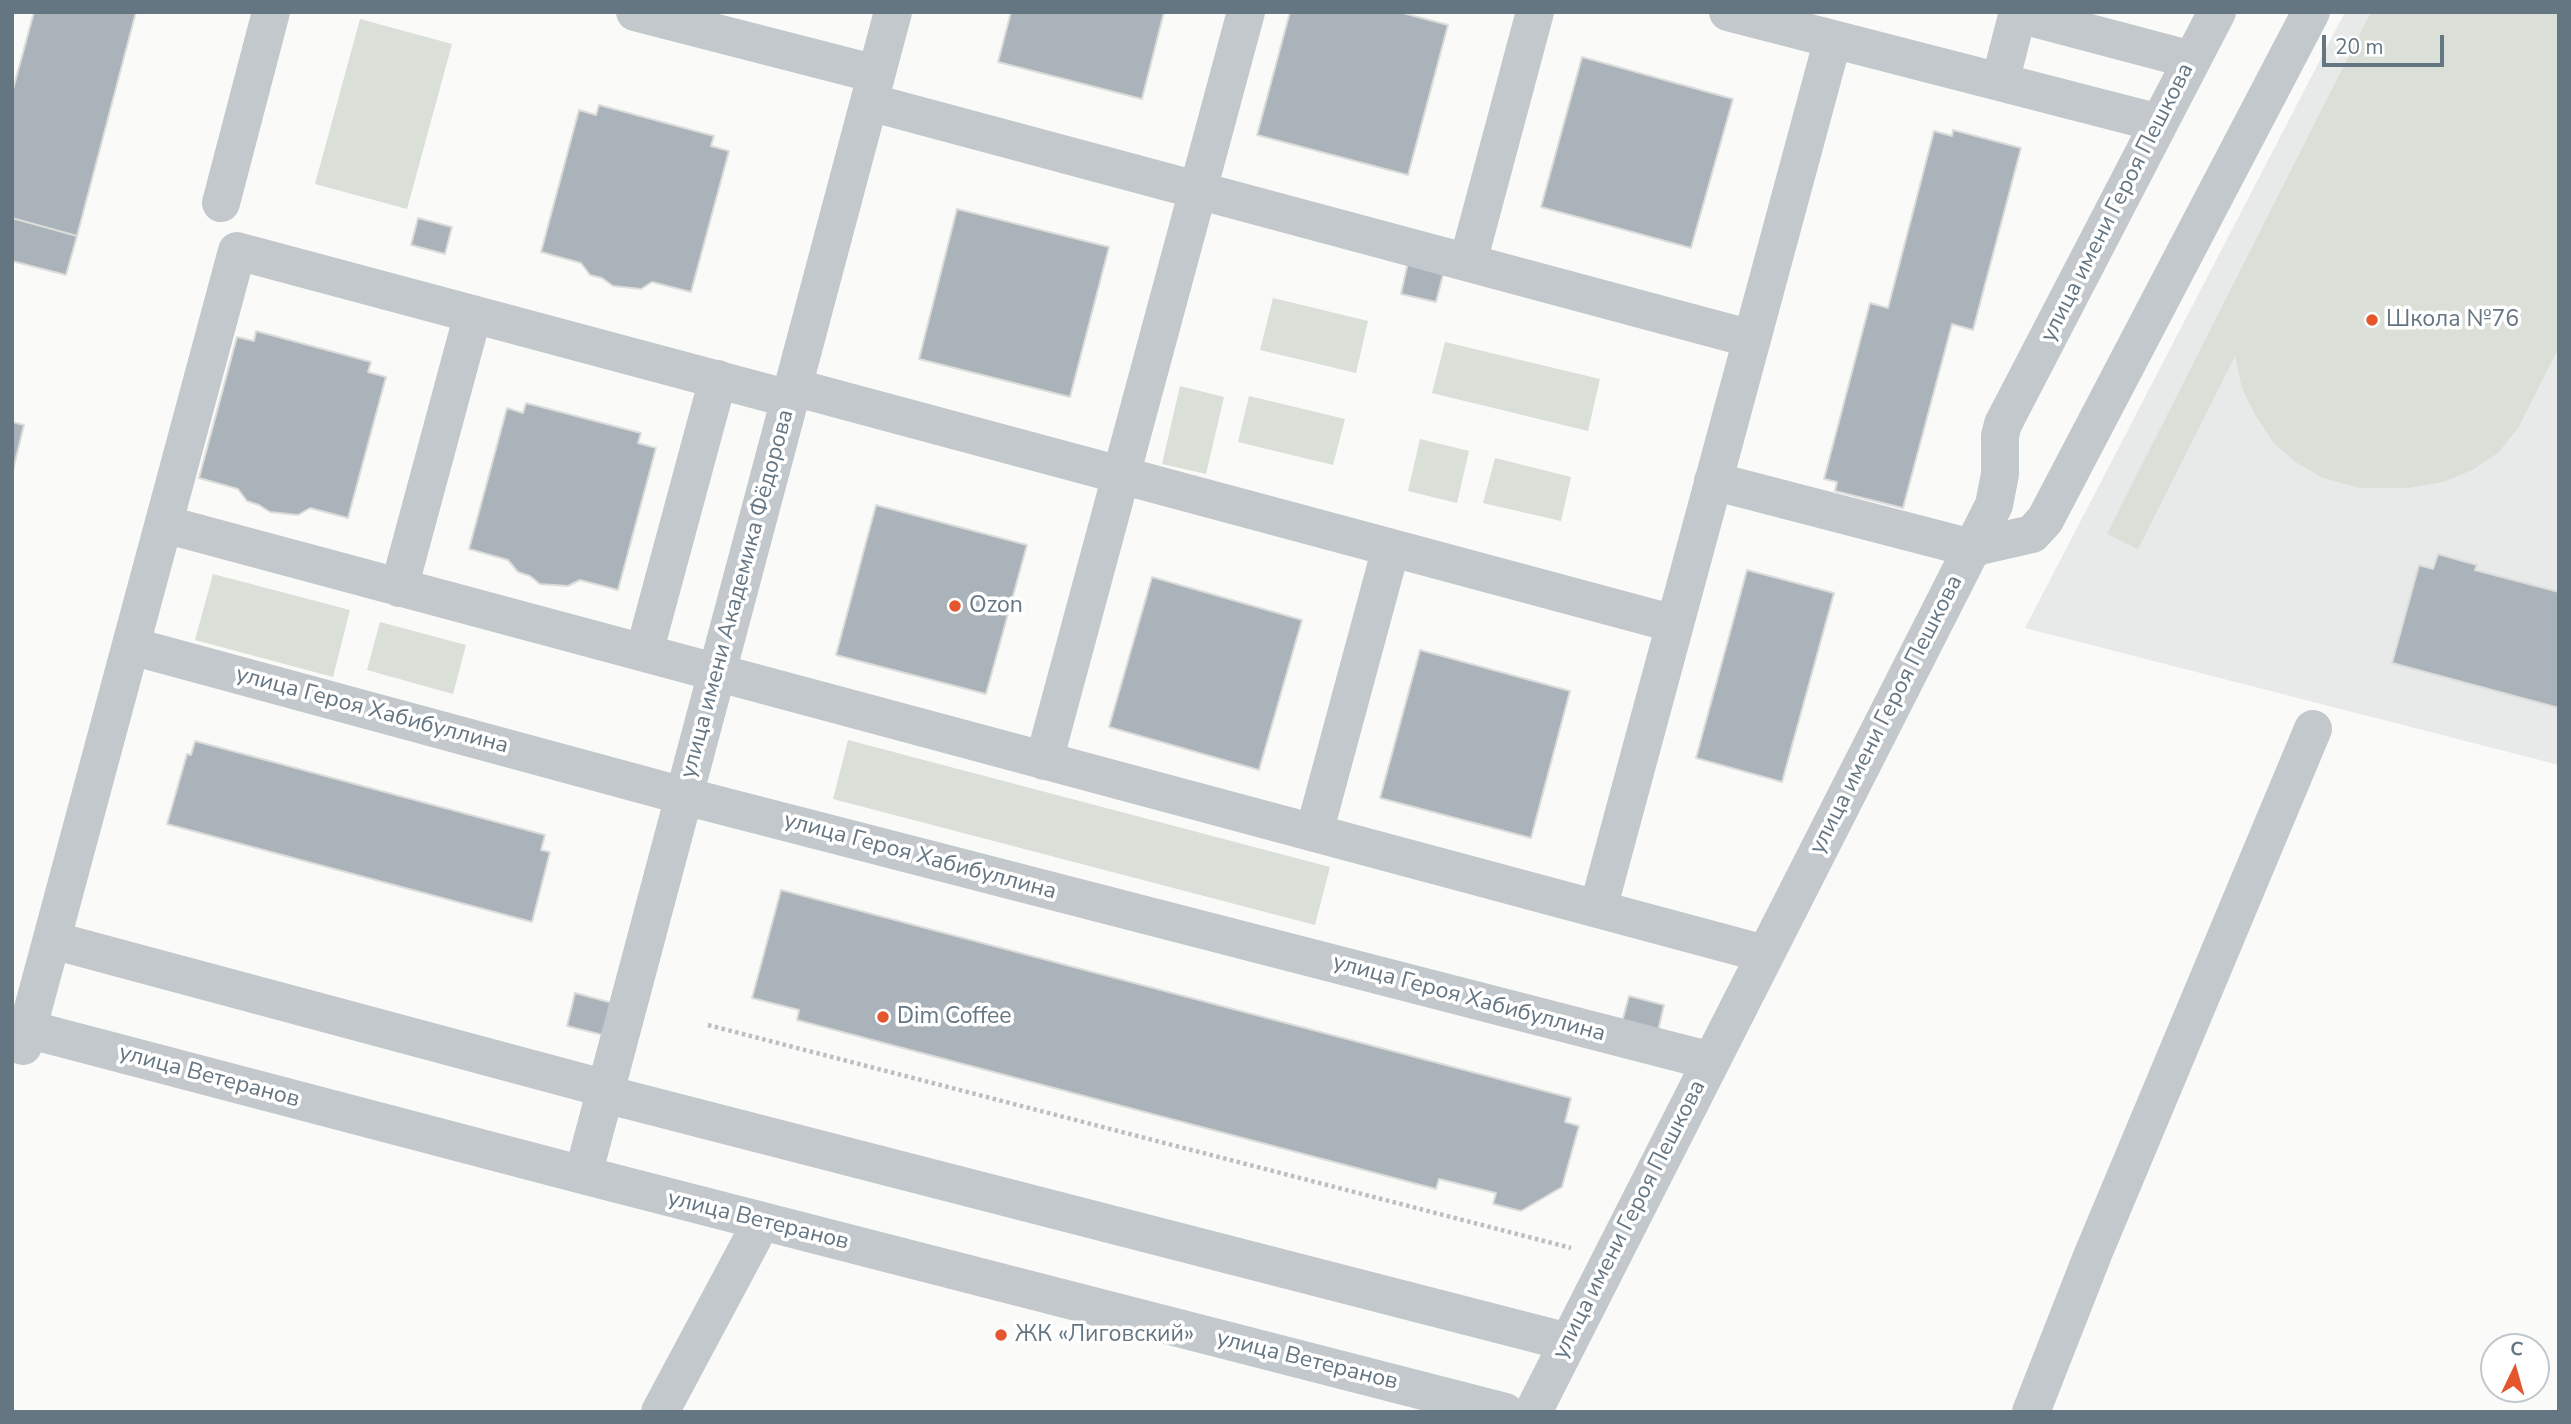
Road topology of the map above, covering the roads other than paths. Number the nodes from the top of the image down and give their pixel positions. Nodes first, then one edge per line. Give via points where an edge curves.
1 (271, 12) edge
2 (635, 12) edge
3 (893, 12) edge
4 (1246, 12) edge
5 (1535, 12) edge
6 (1728, 12) edge
7 (2217, 12) edge
8 (2311, 12) edge
9 (2018, 13) edge
10 (1833, 39) junction
11 (2192, 60) junction
12 (2000, 82) junction
13 (873, 88) junction
14 (2160, 123) junction
15 (1198, 190) junction
16 (221, 203) dead end
17 (1468, 262) junction
18 (473, 314) junction
19 (1752, 339) junction
20 (718, 379) junction
21 (791, 393) junction
22 (1121, 475) junction
23 (1713, 481) junction
24 (164, 524) junction
25 (1391, 548) junction
26 (1971, 548) junction
27 (399, 588) junction
28 (1675, 624) junction
29 (131, 646) junction
30 (644, 653) junction
31 (716, 673) junction
32 (2313, 729) dead end
33 (1044, 761) junction
34 (684, 796) junction
35 (1314, 833) junction
36 (1598, 909) junction
37 (52, 940) junction
38 (1765, 954) junction
39 (19, 1036) edge
40 (1711, 1061) junction
41 (606, 1091) junction
42 (583, 1175) junction
43 (753, 1238) junction
44 (1568, 1342) junction
45 (660, 1412) edge
46 (1447, 1412) edge
47 (1505, 1412) edge
48 (1533, 1412) edge
49 (2031, 1412) edge

1 - 16 street
2 - 13 street
3 - 13 street, улица имени Академика Фёдорова
4 - 15 street
5 - 17 street
6 - 10 street
7 - 11 street, улица имени Героя Пешкова
8 - 26 street via 2045,520 2032,534
9 - 11 street
9 - 12 street
10 - 12 street
10 - 19 street
11 - 14 street, улица имени Героя Пешкова
12 - 14 street
13 - 15 street
13 - 21 street, улица имени Академика Фёдорова
14 - 26 street, улица имени Героя Пешкова via 2003,424 1998,491
15 - 17 street
15 - 22 street
17 - 19 street
18 - 20 street
18 - 24 street via 237,251
18 - 27 street
19 - 23 street
20 - 21 street
20 - 30 street
21 - 22 street
21 - 31 street, улица имени Академика Фёдорова
22 - 25 street
22 - 33 street
23 - 26 street
23 - 28 street
24 - 27 street
24 - 29 street
25 - 28 street
25 - 35 street
26 - 38 street, улица имени Героя Пешкова
27 - 30 street
28 - 36 street
29 - 34 street, улица Героя Хабибуллина
29 - 37 street
30 - 31 street
31 - 33 street
31 - 34 street, улица имени Академика Фёдорова
32 - 49 street
33 - 35 street
34 - 40 street, улица Героя Хабибуллина
34 - 41 street, улица имени Академика Фёдорова
35 - 36 street
36 - 38 street
37 - 39 street
37 - 41 street
38 - 40 street, улица имени Героя Пешкова
39 - 42 street, улица Ветеранов
39 - 43 street, улица Ветеранов via 571,1193
40 - 44 street, улица имени Героя Пешкова
41 - 42 street, улица имени Академика Фёдорова
41 - 44 street
42 - 47 street, улица Ветеранов
43 - 45 street
43 - 46 street, улица Ветеранов
44 - 48 street, улица имени Героя Пешкова

